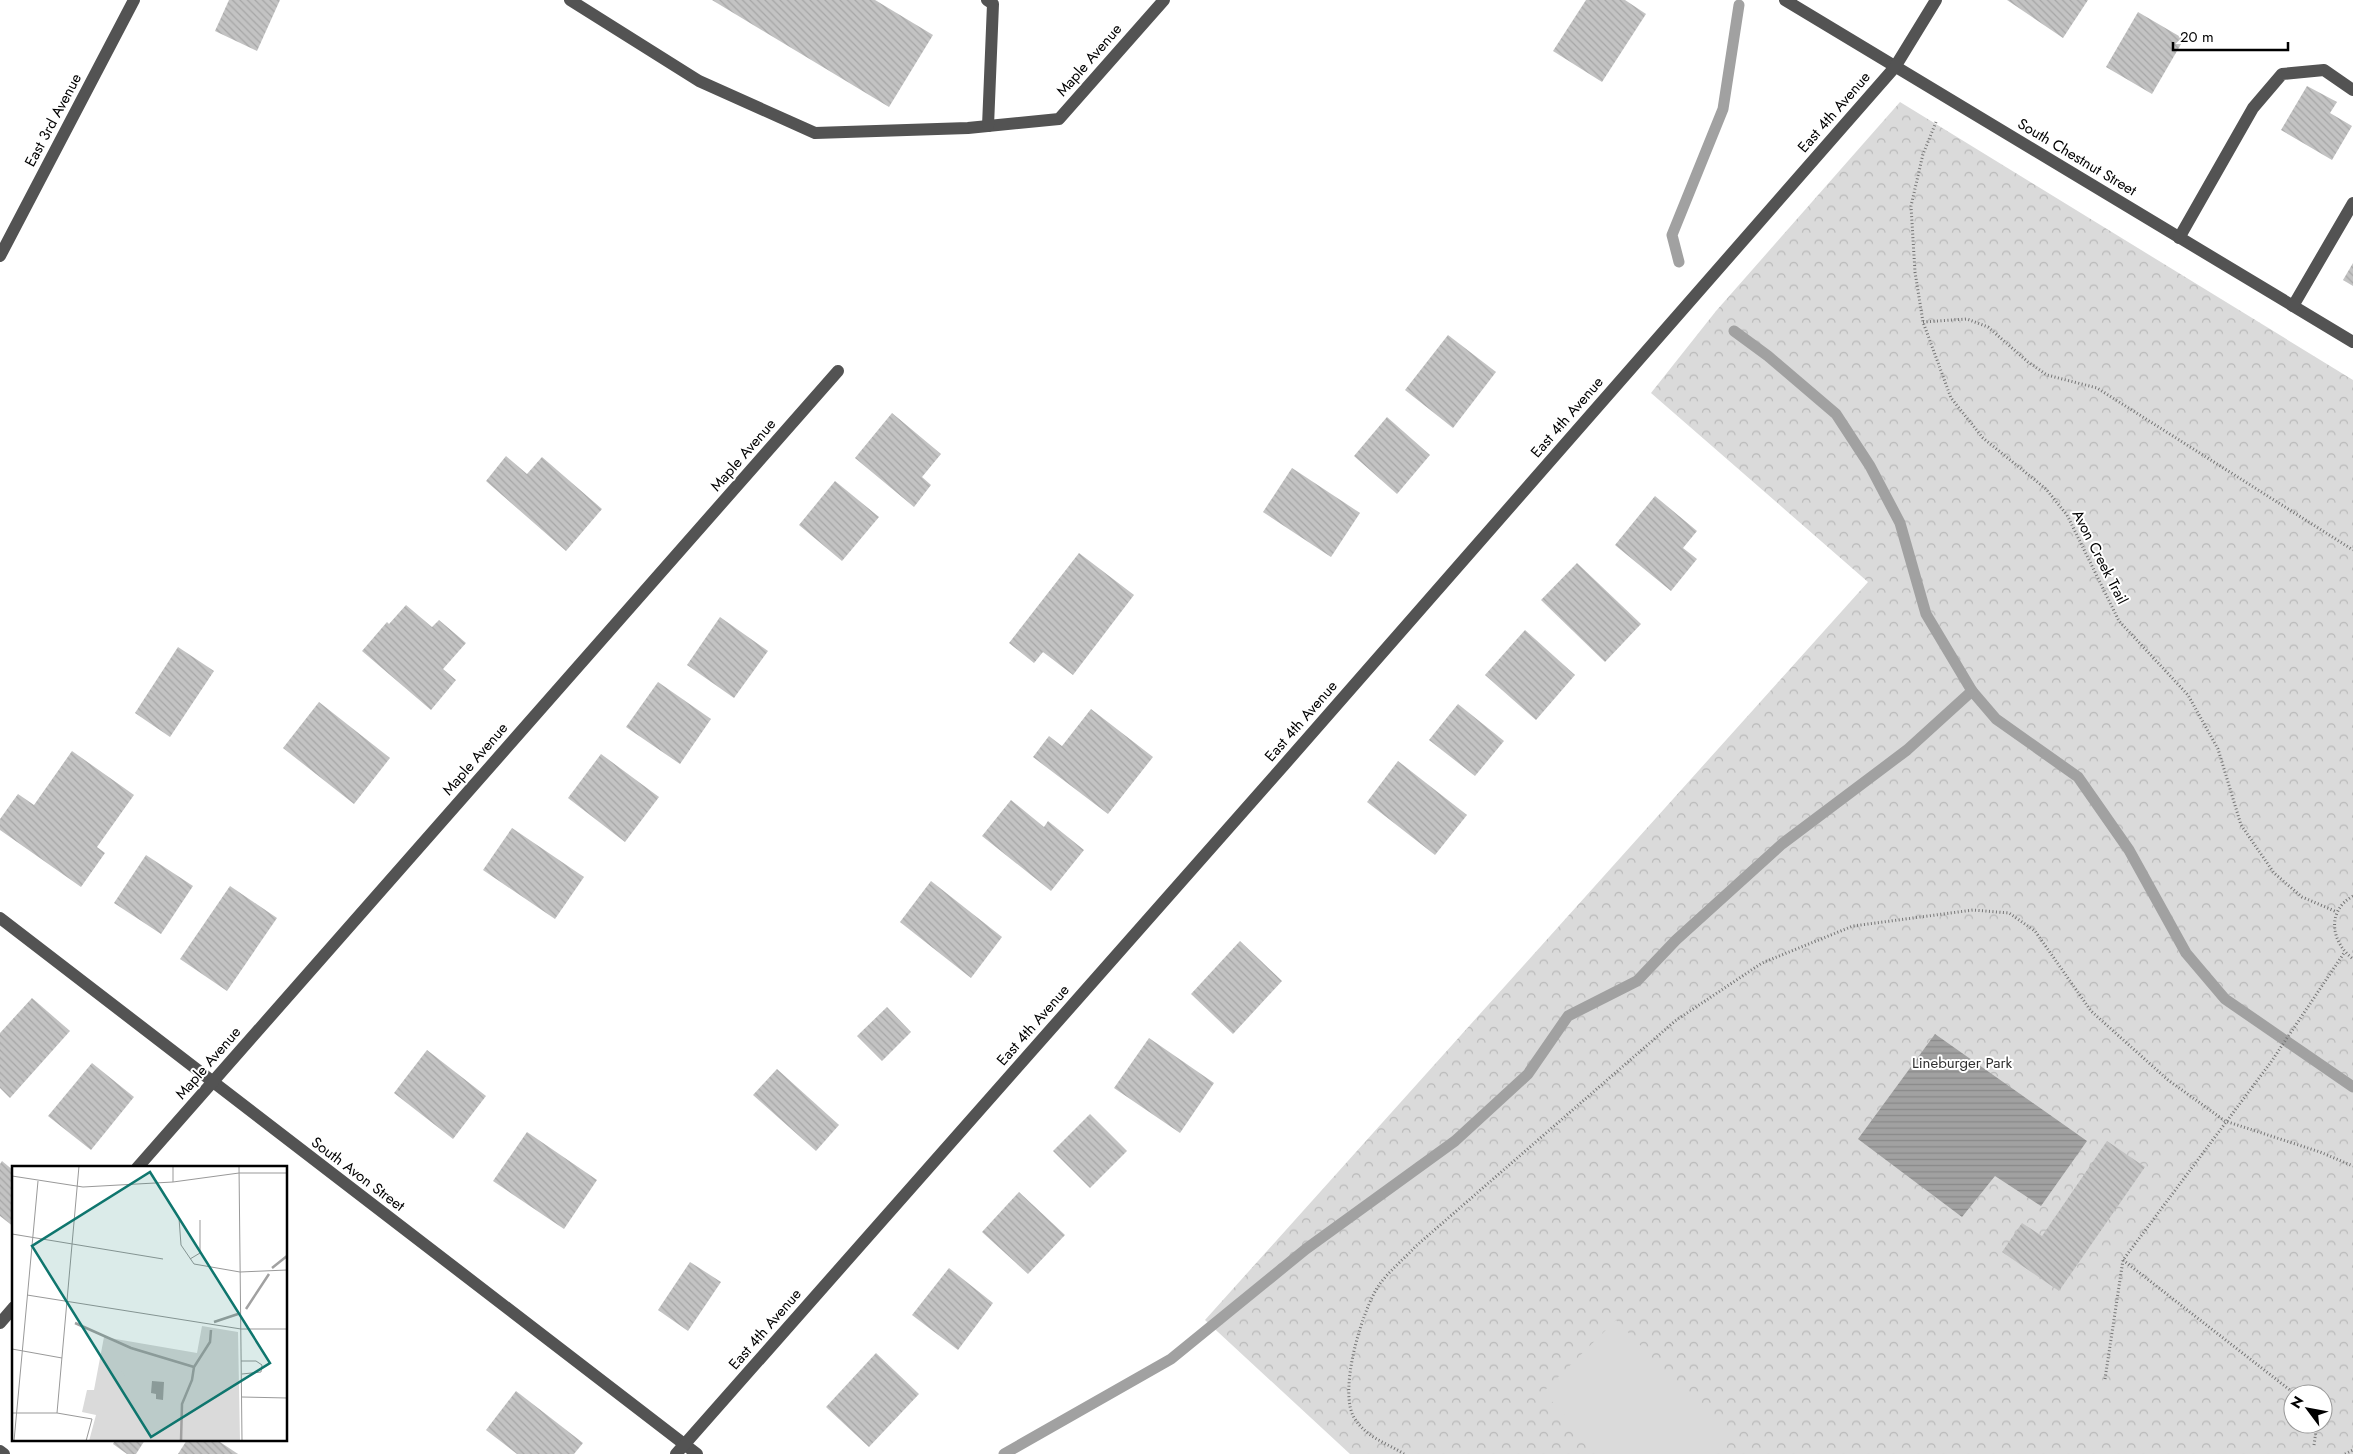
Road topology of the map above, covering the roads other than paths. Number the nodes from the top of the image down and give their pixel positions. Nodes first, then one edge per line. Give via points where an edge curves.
1 (134, 0) edge
2 (570, 0) edge
3 (986, 0) edge
4 (1164, 0) edge
5 (1785, 0) edge
6 (1936, 0) edge
7 (1894, 67) junction
8 (2353, 90) edge
9 (988, 126) junction
10 (2353, 203) edge
11 (2179, 238) junction
12 (0, 256) edge
13 (2293, 306) junction
14 (2353, 342) edge
15 (838, 371) dead end
16 (0, 918) edge
17 (212, 1082) junction
18 (139, 1166) edge
19 (12, 1309) edge
20 (0, 1323) edge
21 (681, 1449) edge
22 (0, 1451) edge
23 (4, 1454) edge
24 (697, 1454) edge

1 - 12 street, East 3rd Avenue
2 - 9 street via 699,81 815,133
3 - 9 street via 993,4
4 - 9 street, Maple Avenue via 1059,119
5 - 7 street, South Chestnut Street
6 - 7 street, East 4th Avenue
7 - 11 street, South Chestnut Street
7 - 21 street, East 4th Avenue
8 - 11 street via 2324,70 2282,74 2253,108
10 - 13 street
11 - 13 street, South Chestnut Street
13 - 14 street, South Chestnut Street
15 - 17 street, Maple Avenue
16 - 17 street, South Avon Street
17 - 18 street, Maple Avenue
17 - 21 street, South Avon Street
19 - 20 street
21 - 24 street, South Avon Street
22 - 23 street

